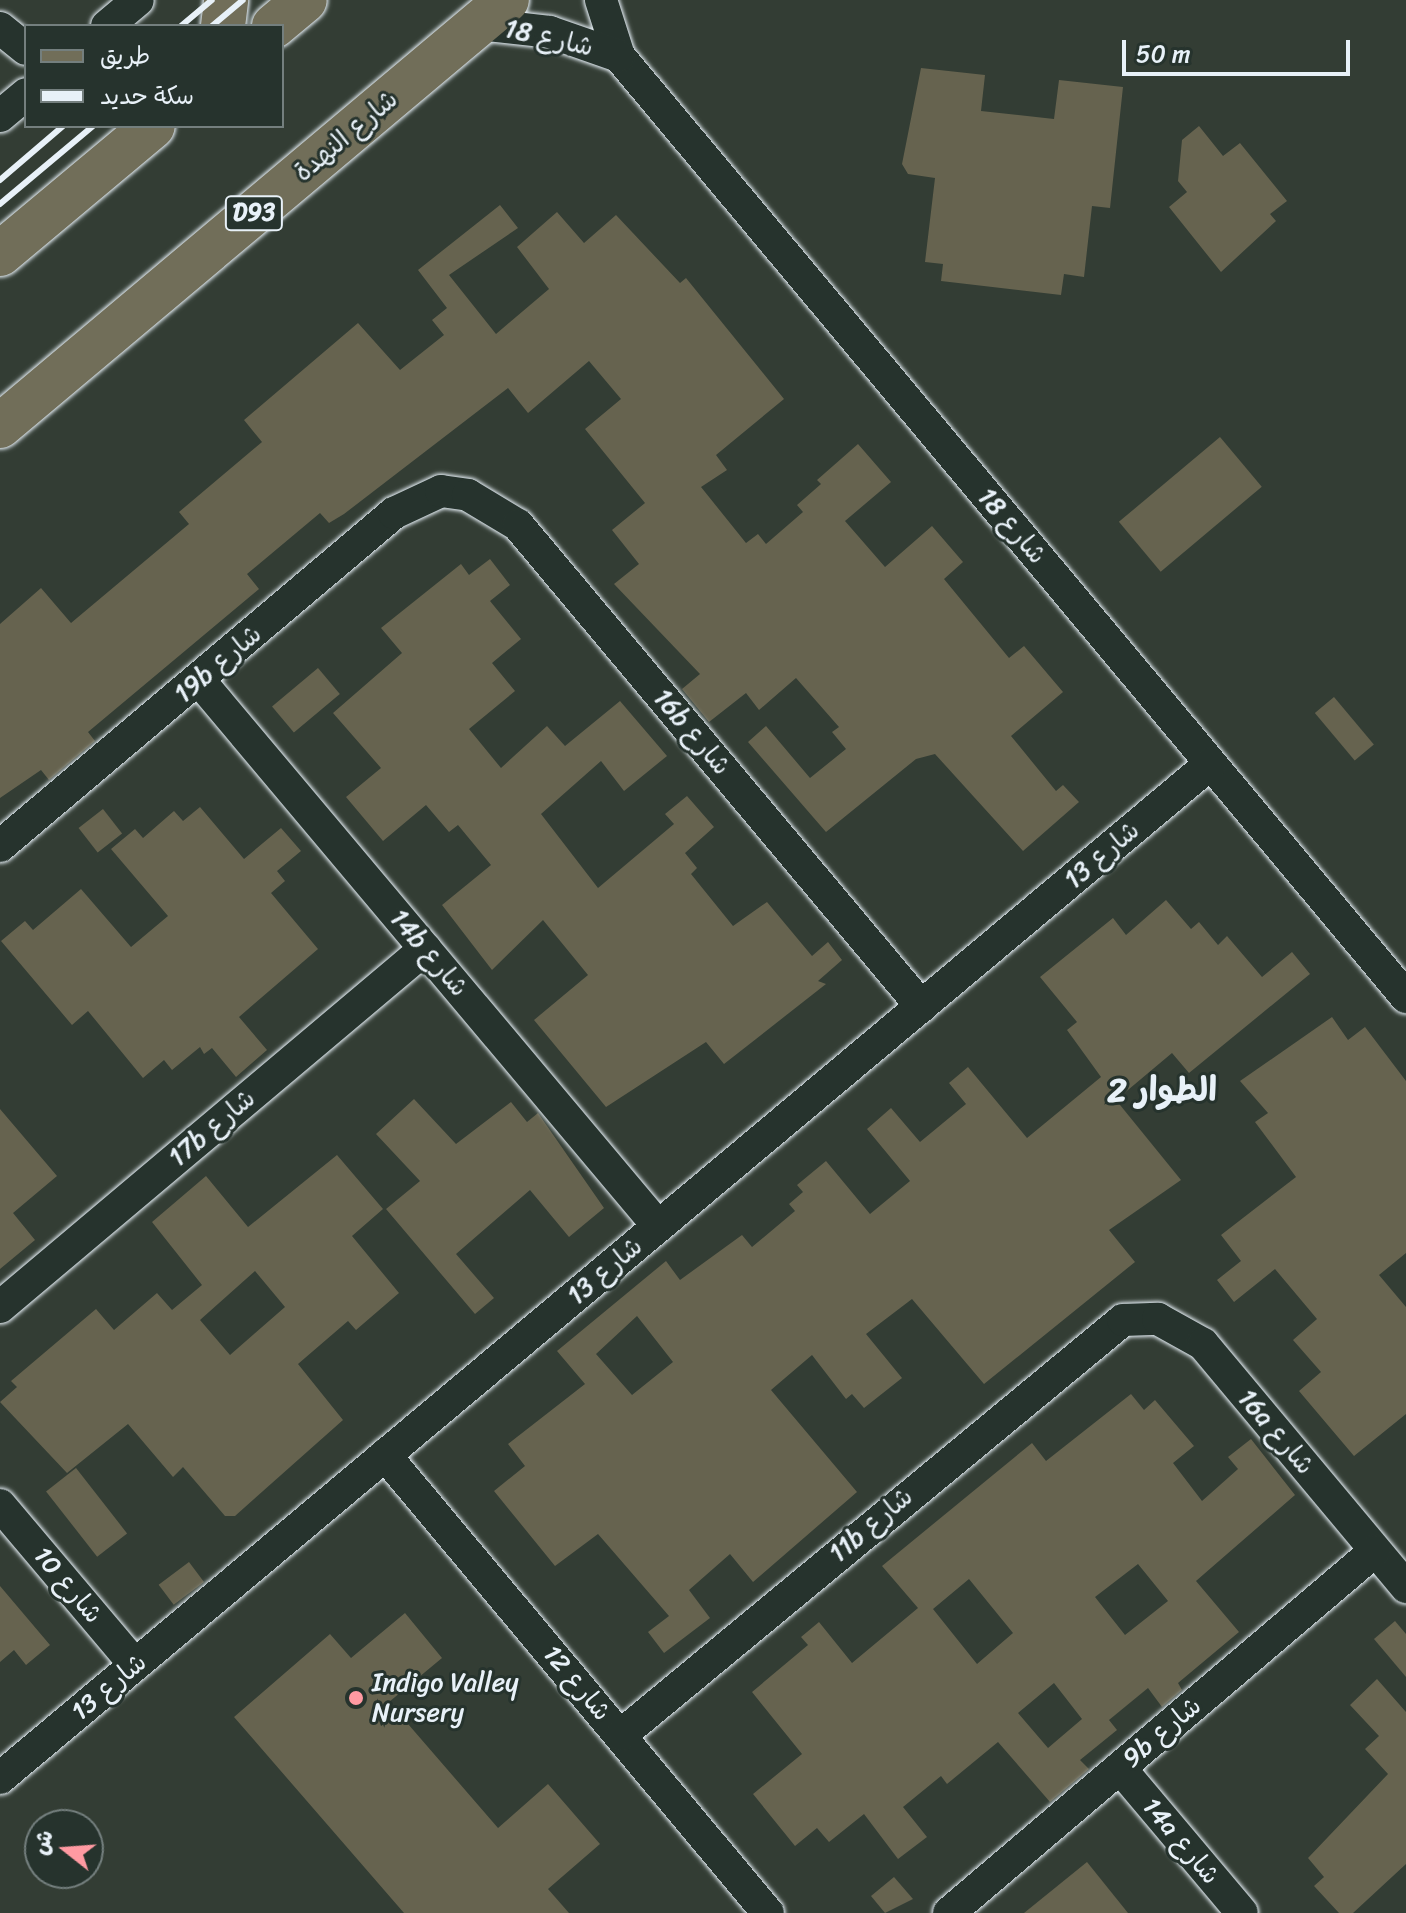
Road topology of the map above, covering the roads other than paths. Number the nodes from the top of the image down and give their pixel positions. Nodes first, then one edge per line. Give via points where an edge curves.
1 (138, 0) edge
2 (226, 0) edge
3 (305, 0) edge
4 (601, 0) edge
5 (493, 12) edge
6 (109, 24) edge
7 (223, 24) edge
8 (276, 24) edge
9 (0, 28) edge
10 (24, 47) edge
11 (619, 56) junction
12 (24, 96) edge
13 (0, 116) edge
14 (151, 128) edge
15 (0, 254) edge
16 (0, 426) edge
17 (441, 491) joint
18 (199, 680) junction
19 (1210, 764) junction
20 (0, 846) edge
21 (425, 949) junction
22 (1406, 997) edge
23 (921, 1006) junction
24 (658, 1226) junction
25 (0, 1307) edge
26 (1123, 1320) joint
27 (385, 1455) junction
28 (0, 1505) edge
29 (1375, 1551) junction
30 (1406, 1587) edge
31 (135, 1665) junction
32 (621, 1735) junction
33 (1120, 1768) junction
34 (0, 1778) edge
35 (768, 1913) edge
36 (949, 1913) edge
37 (1242, 1913) edge

1 - 6 street
2 - 7 main road
3 - 8 main road
4 - 11 street, شارع 18
5 - 11 street, شارع 18
5 - 16 main road, شارع النهدة / D93
9 - 10 street
11 - 19 street, شارع 18
12 - 13 street
14 - 15 main road
17 - 18 street, 19b شارع via 394,513
17 - 23 street, 16b شارع via 496,506 518,525
18 - 20 street, 19b شارع
18 - 21 street, 14b شارع
19 - 22 street, شارع 18
19 - 23 street, شارع 13
21 - 24 street, 14b شارع
21 - 25 street, 17b شارع
23 - 24 street, شارع 13
24 - 27 street, شارع 13
26 - 29 street, 16a شارع via 1158,1319 1203,1344
26 - 32 street, 11b شارع
27 - 31 street, شارع 13
27 - 32 street, شارع 12
28 - 31 street, شارع 10
29 - 30 street, 16a شارع
29 - 33 street, 9b شارع
31 - 34 street, شارع 13
32 - 35 street, شارع 12
33 - 36 street, 9b شارع
33 - 37 street, 14a شارع

